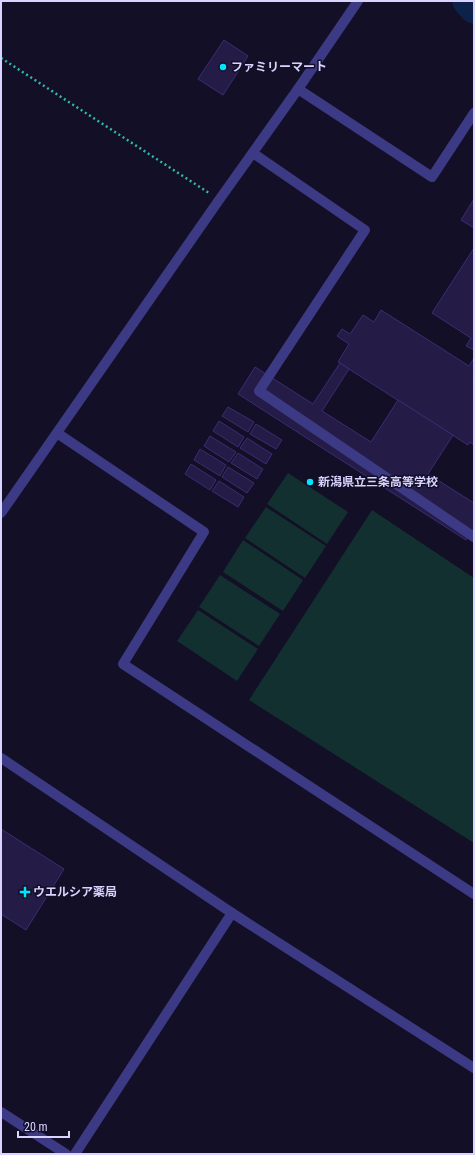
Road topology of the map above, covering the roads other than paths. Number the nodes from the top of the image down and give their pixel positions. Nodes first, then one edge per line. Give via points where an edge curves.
1 (358, 1) edge
2 (298, 89) junction
3 (474, 113) edge
4 (253, 153) junction
5 (57, 433) junction
6 (1, 513) edge
7 (474, 536) edge
8 (1, 758) edge
9 (474, 894) edge
10 (232, 913) junction
11 (474, 1068) edge
12 (1, 1112) edge
13 (66, 1154) edge
14 (75, 1154) edge

1 - 2 street
2 - 3 street via 432,177
2 - 4 street
4 - 5 street
4 - 7 street via 365,230 259,391
5 - 6 street
5 - 9 street via 204,532 123,664
8 - 10 street
10 - 11 street
10 - 14 street
12 - 13 street

